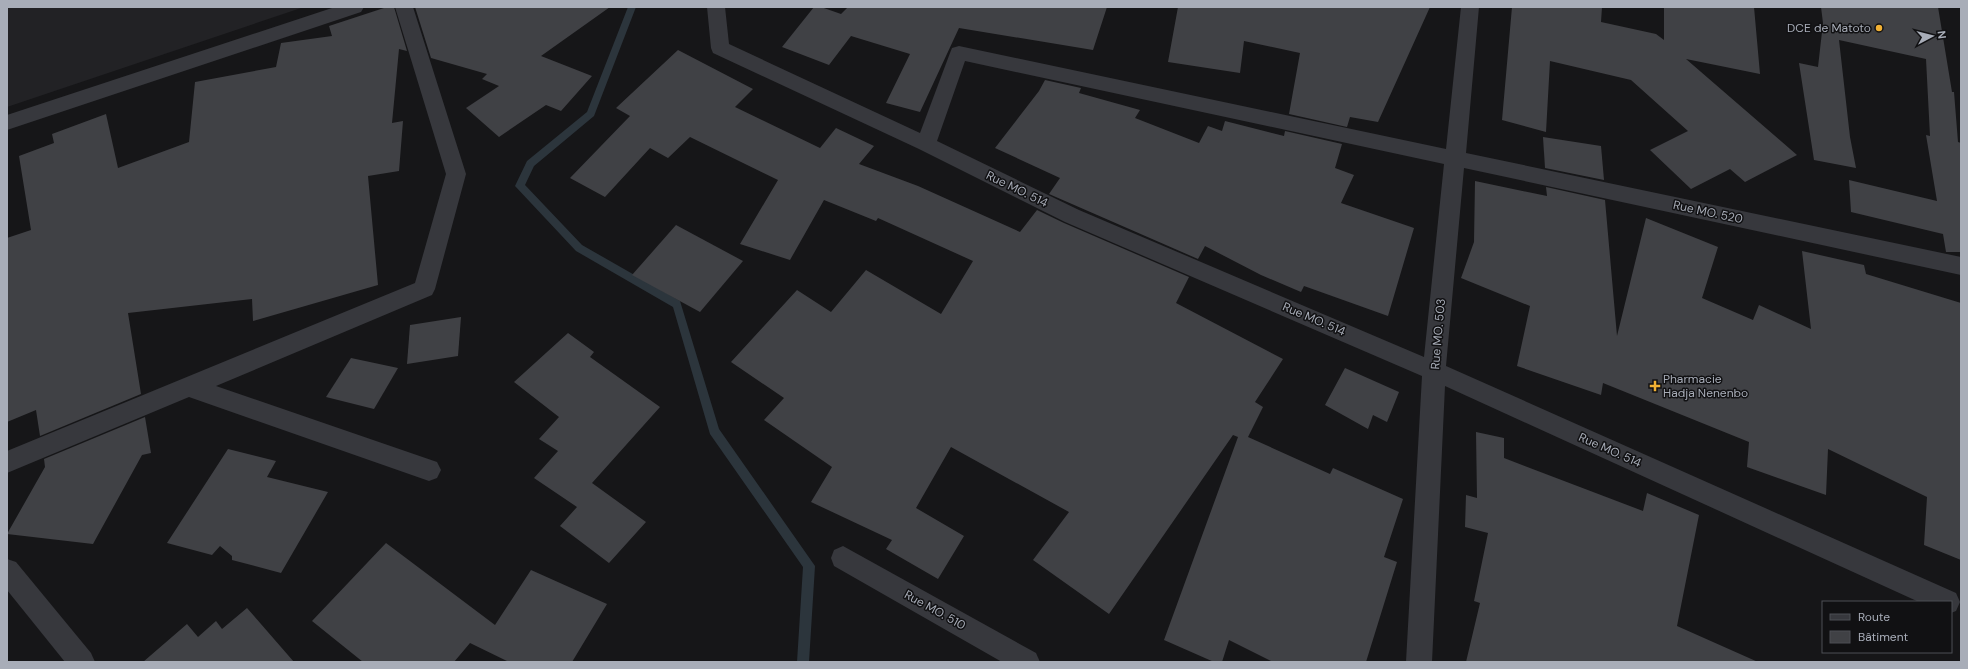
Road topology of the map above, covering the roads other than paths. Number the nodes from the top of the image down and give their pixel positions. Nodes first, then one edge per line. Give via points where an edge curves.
1 (355, 7) edge
2 (404, 7) edge
3 (716, 7) edge
4 (1470, 7) edge
5 (7, 123) edge
6 (926, 144) junction
7 (1454, 157) junction
8 (1961, 266) edge
9 (1434, 371) junction
10 (187, 386) junction
11 (7, 462) edge
12 (429, 470) dead end
13 (843, 558) dead end
14 (7, 571) edge
15 (1945, 601) edge
16 (82, 662) edge
17 (1027, 662) edge
18 (1419, 662) edge

1 - 5 street
2 - 10 street via 456,174 424,289
3 - 6 street, Rue MO. 514 via 720,48
4 - 7 street, Rue MO. 503
6 - 7 street, Rue MO. 520 via 959,53
6 - 9 street, Rue MO. 514 via 1072,216
7 - 8 street, Rue MO. 520
7 - 9 street, Rue MO. 503
9 - 15 street, Rue MO. 514
9 - 18 street, Rue MO. 503
10 - 11 street
10 - 12 street
13 - 17 street, Rue MO. 510
14 - 16 street

